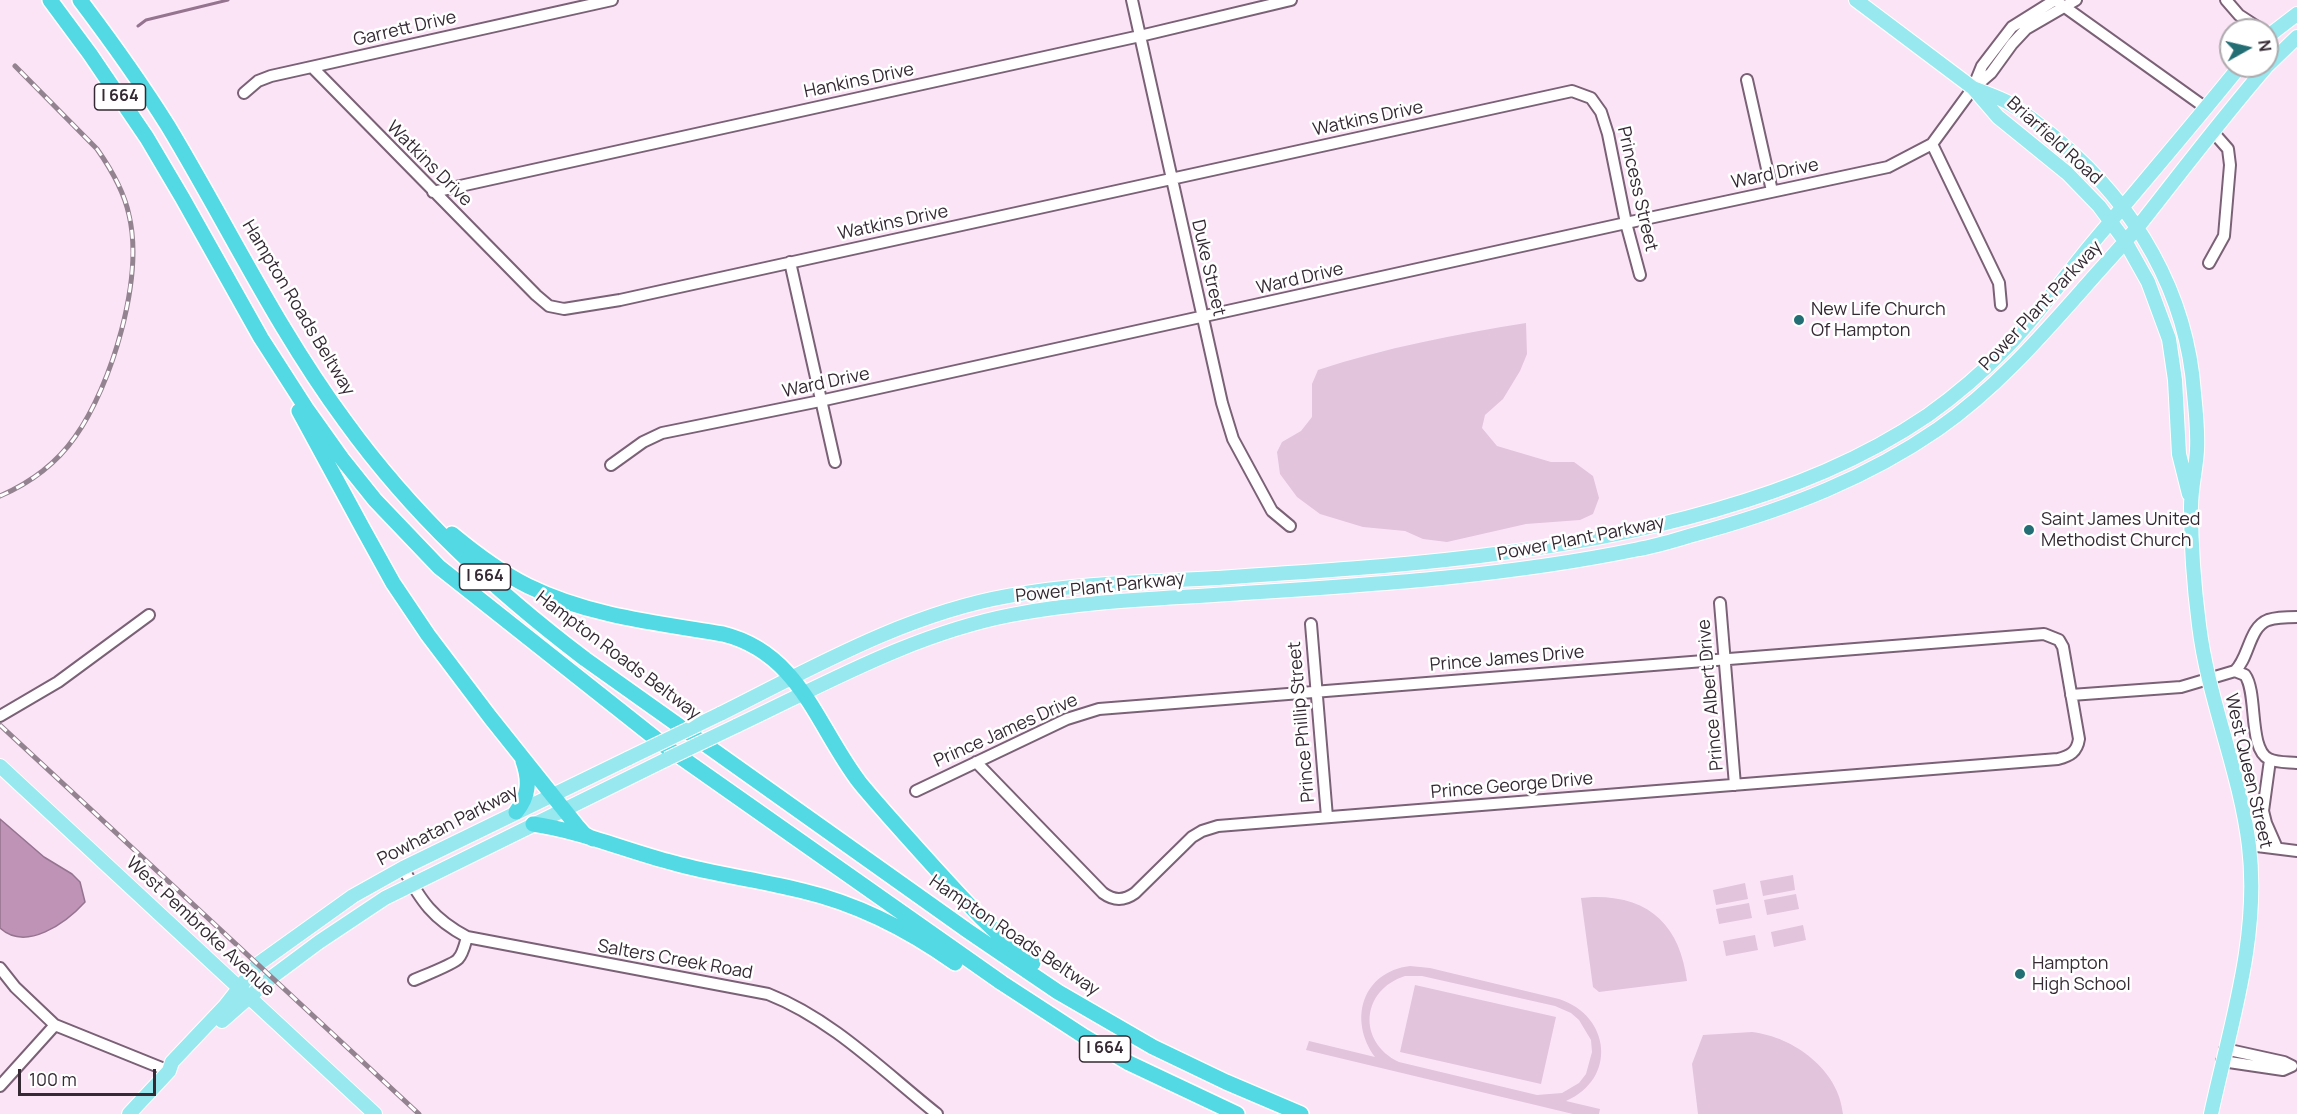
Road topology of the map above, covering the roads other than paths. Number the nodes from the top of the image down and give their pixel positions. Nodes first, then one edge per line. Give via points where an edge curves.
1 (50, 0) edge
2 (80, 0) edge
3 (612, 0) edge
4 (1132, 0) edge
5 (1291, 0) edge
6 (1856, 0) edge
7 (2076, 0) edge
8 (2226, 0) edge
9 (2057, 2) edge
10 (2297, 14) edge
11 (2243, 18) edge
12 (2279, 26) edge
13 (1140, 36) junction
14 (2297, 37) edge
15 (2279, 54) edge
16 (312, 67) junction
17 (2230, 78) edge
18 (2257, 78) edge
19 (1747, 80) dead end
20 (1973, 88) junction
21 (1572, 91) joint
22 (244, 93) dead end
23 (2206, 108) junction
24 (2213, 132) junction
25 (1932, 144) junction
26 (1171, 180) junction
27 (1772, 191) junction
28 (433, 192) junction
29 (2124, 207) junction
30 (2111, 221) junction
31 (1626, 223) junction
32 (2138, 227) junction
33 (2125, 241) junction
34 (790, 262) junction
35 (2210, 263) dead end
36 (1640, 275) dead end
37 (2001, 305) dead end
38 (1202, 318) junction
39 (261, 338) junction
40 (820, 401) junction
41 (835, 462) dead end
42 (611, 465) dead end
43 (397, 488) junction
44 (2191, 505) junction
45 (1290, 526) dead end
46 (1720, 603) dead end
47 (148, 615) dead end
48 (2297, 616) edge
49 (1311, 624) dead end
50 (1725, 658) junction
51 (2235, 671) junction
52 (792, 678) junction
53 (2208, 679) junction
54 (1317, 691) junction
55 (805, 694) junction
56 (2071, 695) junction
57 (0, 716) edge
58 (523, 758) junction
59 (2270, 760) junction
60 (976, 762) junction
61 (2297, 763) edge
62 (0, 766) edge
63 (1735, 785) junction
64 (916, 791) dead end
65 (552, 794) junction
66 (564, 808) junction
67 (516, 812) junction
68 (1327, 817) junction
69 (533, 824) junction
70 (593, 839) junction
71 (2249, 845) junction
72 (2277, 848) junction
73 (2297, 851) edge
74 (403, 868) junction
75 (411, 883) junction
76 (467, 937) junction
77 (0, 968) edge
78 (414, 980) dead end
79 (1002, 983) junction
80 (245, 992) junction
81 (1058, 992) junction
82 (55, 1025) junction
83 (2224, 1055) junction
84 (2294, 1066) edge
85 (169, 1071) junction
86 (0, 1086) edge
87 (129, 1114) edge
88 (375, 1114) edge
89 (937, 1114) edge
90 (1237, 1114) edge
91 (1302, 1114) edge
92 (2211, 1114) edge

1 - 39 highway, I 664 via 147,138
2 - 43 highway, Hampton Roads Beltway / I 664 via 167,125 300,353 343,419
3 - 16 street, Garrett Drive
4 - 13 street, Duke Street
5 - 13 street, Hankins Drive
6 - 20 main road, Briarfield Road
7 - 9 street, Ward Drive
8 - 11 street
9 - 20 street, Ward Drive via 2026,28 1991,73
9 - 23 street
10 - 12 main road
13 - 26 street, Duke Street
13 - 28 street, Hankins Drive
14 - 15 main road, Power Plant Parkway
16 - 22 street, Garrett Drive via 264,78
16 - 28 street, Watkins Drive
17 - 23 main road, Power Plant Parkway
18 - 24 main road, Power Plant Parkway
19 - 27 street
20 - 25 street, Ward Drive
20 - 29 main road, Briarfield Road via 2009,103 2052,136 2090,169
20 - 30 main road, Briarfield Road via 1998,117 2067,173
21 - 26 street, Watkins Drive
21 - 31 street, Princess Street via 1591,99 1601,112
23 - 29 main road, Power Plant Parkway
24 - 32 main road, Power Plant Parkway
24 - 35 street via 2228,149 2230,165 2224,236
25 - 27 street, Ward Drive via 1887,167
25 - 37 street via 1999,283
26 - 34 street, Watkins Drive
26 - 38 street, Duke Street
27 - 31 street, Ward Drive
28 - 34 street, Watkins Drive via 536,295 549,306 564,309
29 - 30 main road, Power Plant Parkway
29 - 32 main road, Briarfield Road
30 - 33 main road, West Queen Street
30 - 52 main road, Power Plant Parkway via 2008,346 1932,412 1845,464 1785,489 1624,534 1481,557 1070,587 1004,597 907,625
31 - 36 street, Princess Street
31 - 38 street, Ward Drive
32 - 33 main road, Power Plant Parkway
32 - 44 main road, West Queen Street via 2167,280 2188,344 2197,449
33 - 44 main road, West Queen Street via 2148,282 2169,339 2179,454
33 - 55 main road, Power Plant Parkway via 2019,361 1950,420 1854,478 1760,516 1643,548 1494,573 1078,605 1012,615 915,643
34 - 40 street
38 - 40 street, Ward Drive
38 - 45 street, Duke Street via 1233,439 1272,511
39 - 58 highway via 393,583
39 - 79 highway, I 664 via 343,460 439,567 665,746
40 - 41 street
40 - 42 street, Ward Drive via 662,433
43 - 52 highway via 484,560 526,586 596,612 740,638 756,646
43 - 81 highway, Hampton Roads Beltway / I 664 via 471,565 538,623
44 - 53 main road, West Queen Street via 2199,624
46 - 50 street, Prince Albert Drive
47 - 57 street via 58,682
48 - 51 street via 2264,622
49 - 54 street, Prince Phillip Street
50 - 54 street, Prince James Drive
50 - 56 street, Prince James Drive via 2044,634 2052,635 2063,647
50 - 63 street, Prince Albert Drive
51 - 53 street
51 - 59 street via 2248,679 2259,743
52 - 55 highway
52 - 65 main road, Powhatan Parkway, bridge
53 - 56 street via 2181,687
53 - 71 main road, West Queen Street
54 - 60 street, Prince James Drive via 1087,711
54 - 68 street, Prince Phillip Street
55 - 66 main road, Powhatan Parkway, bridge
55 - 81 highway via 869,794 964,900 1000,937 1041,969
56 - 63 street, Prince George Drive via 2079,739 2075,750 2065,758
58 - 65 highway
58 - 67 highway via 527,792
59 - 61 street
59 - 72 street via 2263,811
60 - 64 street, Prince James Drive
60 - 68 street, Prince George Drive via 1103,893 1118,900 1135,893 1192,837 1211,827
62 - 80 main road, West Pembroke Avenue
63 - 68 street, Prince George Drive
65 - 66 highway
65 - 67 main road, Powhatan Parkway
66 - 69 main road, Powhatan Parkway
66 - 70 highway via 584,834
67 - 74 main road, Powhatan Parkway
69 - 70 highway
69 - 75 main road, Powhatan Parkway
70 - 79 highway via 674,864 838,901 887,922 966,970
71 - 72 street
71 - 83 main road, West Queen Street via 2250,930
72 - 73 street
74 - 75 street, Salters Creek Road
74 - 80 main road, Powhatan Parkway via 322,917 258,964
75 - 76 street, Salters Creek Road via 439,920
75 - 80 main road, Powhatan Parkway via 361,912
76 - 78 street via 454,964
76 - 89 street, Salters Creek Road via 768,994 792,1003 823,1022
77 - 82 street
79 - 90 highway, I 664 via 1130,1063
80 - 85 main road, Powhatan Parkway via 172,1062
80 - 88 main road, West Pembroke Avenue
81 - 91 highway, Hampton Roads Beltway / I 664 via 1153,1047
82 - 85 street
82 - 86 street
83 - 84 street via 2283,1070
83 - 92 main road, West Queen Street
85 - 87 main road, Powhatan Parkway

